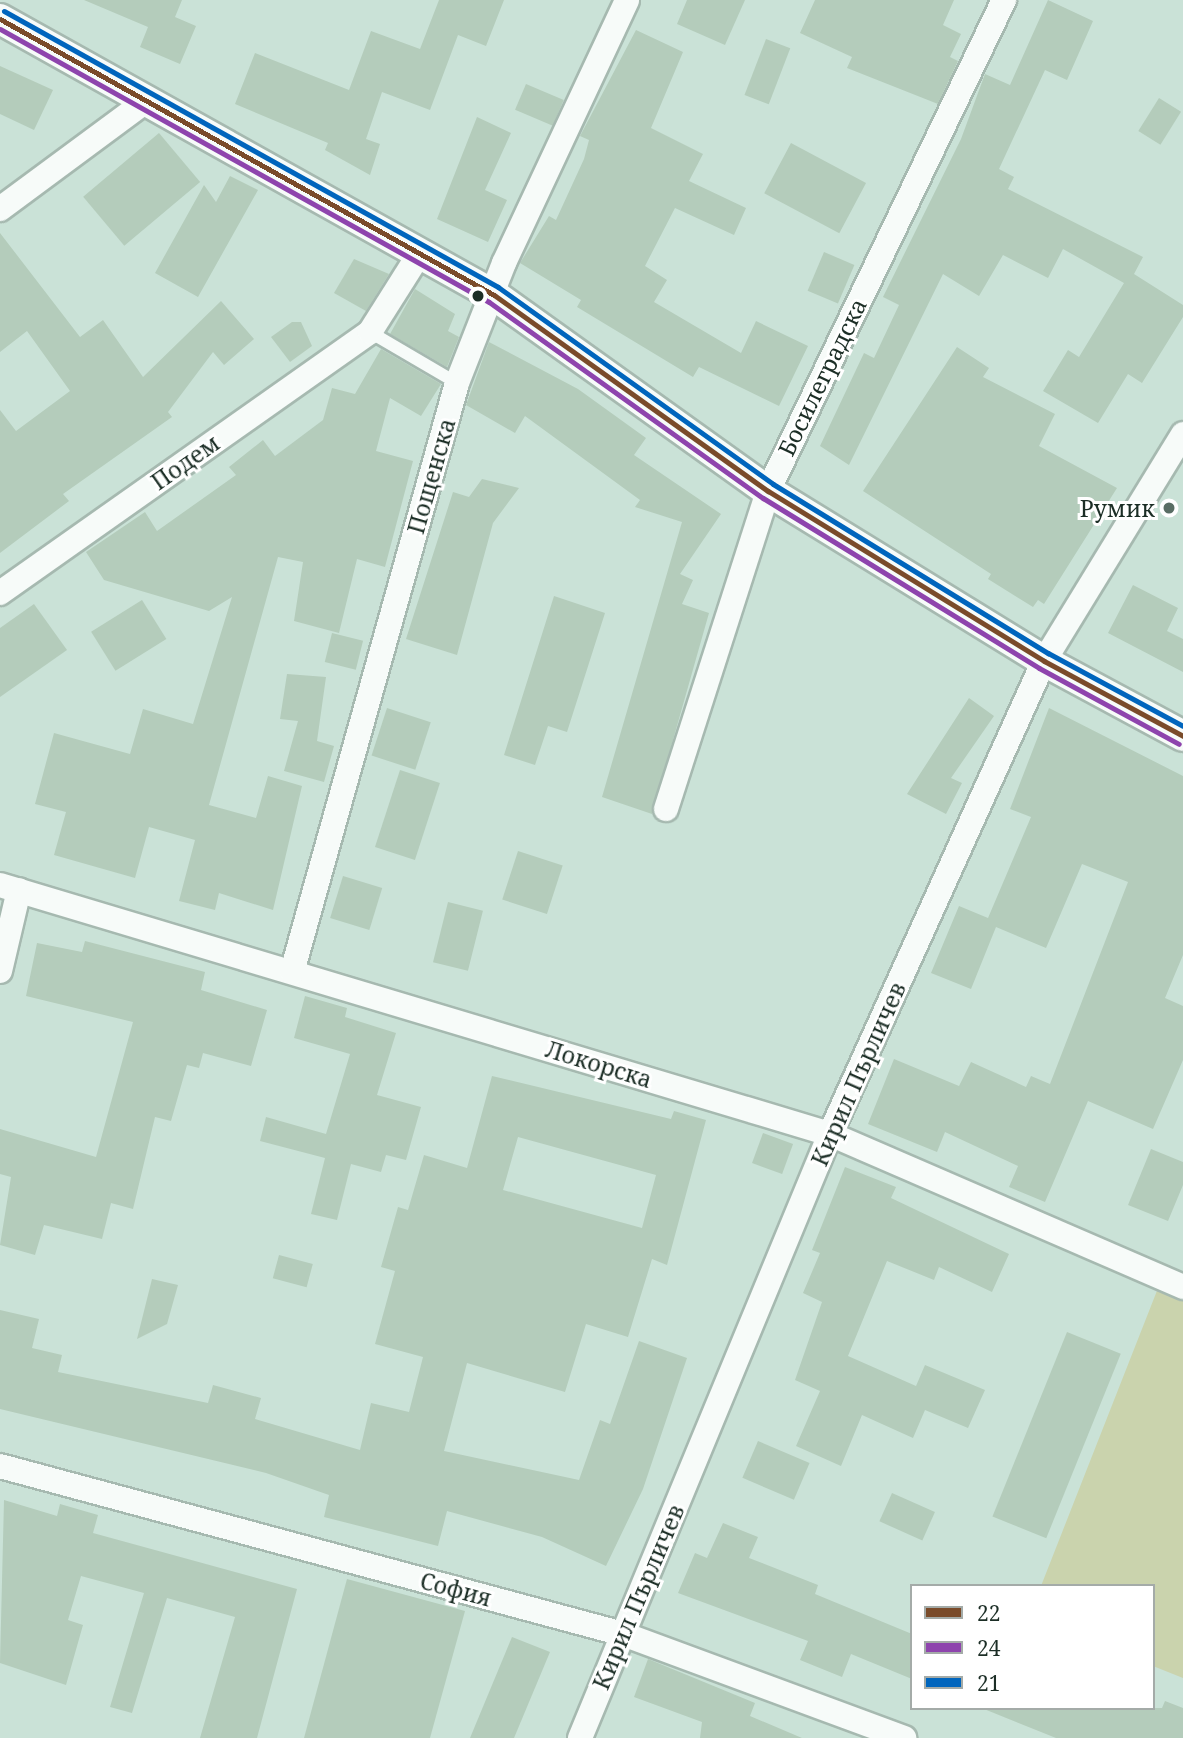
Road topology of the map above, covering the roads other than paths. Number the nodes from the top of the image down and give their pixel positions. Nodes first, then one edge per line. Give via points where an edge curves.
1 (627, 0) edge
2 (1004, 0) edge
3 (0, 19) edge
4 (146, 101) junction
5 (0, 209) edge
6 (420, 254) junction
7 (494, 295) junction
8 (370, 332) junction
9 (457, 383) junction
10 (1183, 434) edge
11 (768, 491) junction
12 (0, 593) edge
13 (1044, 662) junction
14 (1183, 736) edge
15 (666, 809) dead end
16 (10, 888) edge
17 (0, 971) edge
18 (292, 972) junction
19 (830, 1134) junction
20 (1183, 1287) edge
21 (0, 1466) edge
22 (623, 1633) junction
23 (580, 1738) edge
24 (904, 1738) edge

1 - 7 street, Пощенска
2 - 11 street, Босилеградска
3 - 4 street
4 - 5 street
4 - 6 street
6 - 7 street
6 - 8 street, Подем
7 - 9 street, Пощенска
7 - 11 street
8 - 9 lane
8 - 12 street, Подем
9 - 18 street, Пощенска
10 - 13 street, Кирил Пърличев
11 - 13 street
11 - 15 street, Босилеградска
13 - 14 street
13 - 19 street, Кирил Пърличев
16 - 17 street
16 - 18 street, Локорска
18 - 19 street, Локорска
19 - 20 street, Локорска
19 - 22 street, Кирил Пърличев
21 - 22 street, София
22 - 23 street, Кирил Пърличев
22 - 24 street, София

